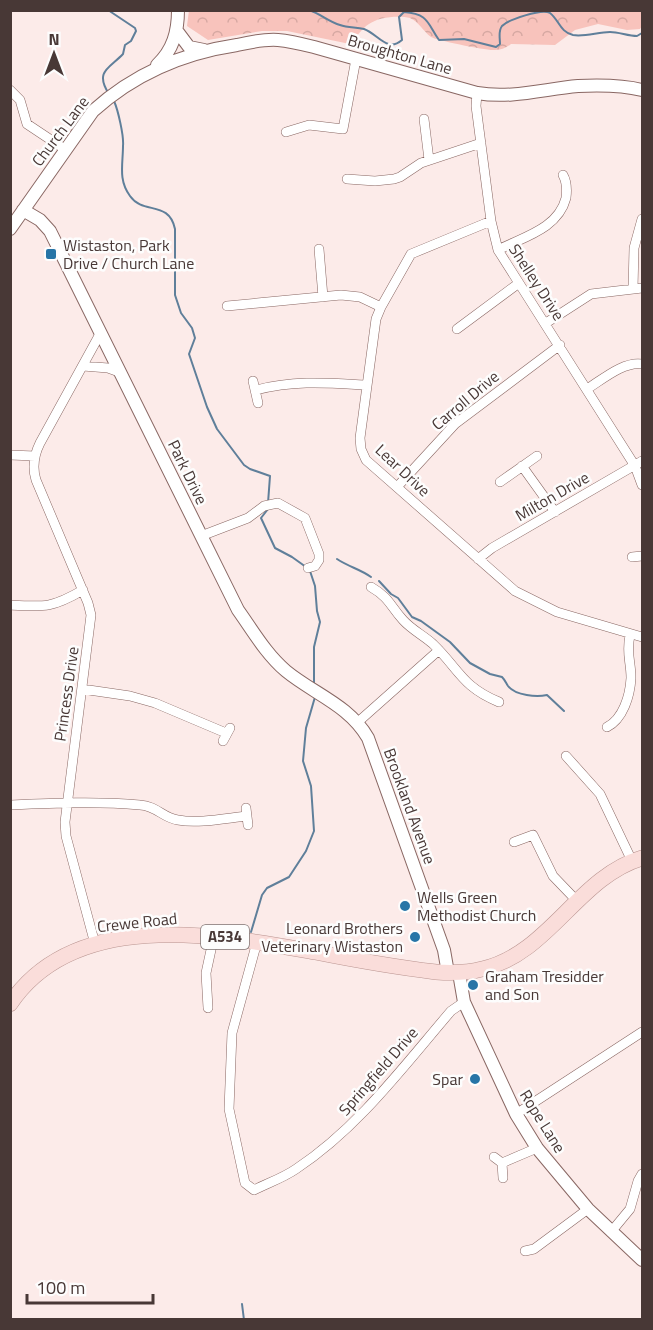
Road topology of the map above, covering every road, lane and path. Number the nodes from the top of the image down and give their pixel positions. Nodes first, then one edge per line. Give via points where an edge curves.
1 (178, 20) edge
2 (205, 51) junction
3 (356, 59) junction
4 (152, 70) junction
5 (10, 90) edge
6 (642, 90) edge
7 (477, 93) junction
8 (424, 119) dead end
9 (286, 132) dead end
10 (480, 143) junction
11 (66, 150) junction
12 (429, 160) junction
13 (566, 178) dead end
14 (347, 179) dead end
15 (24, 210) junction
16 (642, 219) edge
17 (491, 221) junction
18 (10, 229) edge
19 (319, 249) dead end
20 (498, 250) junction
21 (519, 283) junction
22 (638, 288) edge
23 (238, 294) dead end
24 (323, 297) junction
25 (238, 305) junction
26 (227, 306) dead end
27 (381, 306) junction
28 (546, 323) junction
29 (457, 329) dead end
30 (100, 334) junction
31 (560, 345) junction
32 (642, 364) edge
33 (83, 366) junction
34 (119, 372) junction
35 (368, 385) junction
36 (587, 389) junction
37 (258, 403) dead end
38 (10, 455) edge
39 (35, 456) junction
40 (537, 456) dead end
41 (639, 463) edge
42 (522, 466) junction
43 (500, 482) dead end
44 (642, 485) edge
45 (397, 487) junction
46 (555, 512) junction
47 (201, 536) junction
48 (642, 556) edge
49 (632, 557) dead end
50 (478, 559) junction
51 (308, 568) dead end
52 (371, 587) dead end
53 (83, 590) junction
54 (10, 605) edge
55 (630, 635) junction
56 (642, 637) edge
57 (439, 651) junction
58 (82, 689) junction
59 (499, 702) dead end
60 (358, 722) junction
61 (612, 727) dead end
62 (226, 734) dead end
63 (566, 756) dead end
64 (67, 802) junction
65 (10, 805) edge
66 (247, 816) dead end
67 (514, 842) dead end
68 (637, 859) edge
69 (577, 901) junction
70 (214, 936) junction
71 (257, 942) junction
72 (95, 944) junction
73 (454, 973) junction
74 (464, 1002) junction
75 (10, 1004) edge
76 (208, 1008) dead end
77 (642, 1032) edge
78 (516, 1114) junction
79 (537, 1148) junction
80 (642, 1174) edge
81 (503, 1178) dead end
82 (588, 1209) junction
83 (611, 1232) junction
84 (525, 1251) dead end
85 (642, 1260) edge

1 - 2 street via 189,47
1 - 4 street via 168,54
2 - 3 street, Broughton Lane via 278,40
2 - 4 street, Broughton Lane
3 - 7 street, Broughton Lane
3 - 9 street via 343,129 309,125
4 - 11 street, Church Lane via 93,111
5 - 11 street via 20,99 27,124
6 - 7 street, Broughton Lane via 593,86 502,96
7 - 10 street, Shelley Drive
8 - 12 street via 429,131
10 - 12 street
10 - 17 street, Shelley Drive
11 - 15 street, Church Lane
12 - 14 street via 394,179
13 - 20 street via 565,202 555,220
15 - 18 street, Church Lane
15 - 30 street, Park Drive via 50,231
16 - 22 street via 634,248
17 - 20 street, Shelley Drive
17 - 27 street, Lear Drive via 411,254
19 - 24 street
20 - 21 street, Shelley Drive
21 - 28 street, Shelley Drive
21 - 29 street
22 - 28 street via 591,294
23 - 25 street
24 - 25 street
24 - 27 street via 360,297
25 - 26 street
27 - 35 street, Lear Drive
28 - 31 street, Shelley Drive
30 - 33 street
30 - 34 street, Park Drive
31 - 36 street, Shelley Drive
31 - 45 street, Carroll Drive via 455,424
32 - 36 street via 625,366
33 - 34 street
33 - 39 street
34 - 47 street, Park Drive
35 - 37 street via 255,385
35 - 45 street, Lear Drive via 361,449 366,459
36 - 41 street, Shelley Drive
38 - 39 street
39 - 53 street, Princess Drive via 36,480
40 - 42 street
41 - 44 street, Shelley Drive
41 - 46 street, Milton Drive
42 - 43 street
42 - 46 street
45 - 50 street, Lear Drive
46 - 50 street, Milton Drive
47 - 51 street via 278,503 305,518 319,554 315,566
47 - 60 street, Park Drive via 238,610 265,648 284,669
48 - 49 street
50 - 55 street, Lear Drive via 531,601
52 - 57 street
53 - 54 street via 56,604
53 - 58 street, Princess Drive via 91,622
55 - 56 street, Lear Drive
55 - 61 street via 630,685 620,716
57 - 59 street via 465,682
57 - 60 street
58 - 62 street via 155,703
58 - 64 street, Princess Drive
60 - 73 street, Brookland Avenue via 368,738
63 - 68 street via 600,794
64 - 65 street
64 - 66 street via 148,806 180,821
64 - 72 street, Princess Drive via 66,836
67 - 69 street via 533,835 553,876
68 - 69 main road, Crewe Road / A534 via 607,874
69 - 73 main road, Crewe Road / A534 via 520,952 488,968
70 - 71 main road, Crewe Road / A534
70 - 72 main road, Crewe Road / A534 via 147,936
70 - 76 street via 206,973
71 - 73 main road, Crewe Road / A534
71 - 74 street, Springfield Drive via 232,1033 229,1109 245,1183 254,1190 295,1170 340,1136 369,1108 451,1011
72 - 75 main road, Crewe Road / A534 via 44,968
73 - 74 street, Rope Lane
74 - 78 street, Rope Lane
77 - 78 street
78 - 79 street, Rope Lane
79 - 81 street via 498,1160
79 - 82 street, Rope Lane
80 - 83 street via 630,1209
82 - 83 street, Rope Lane
82 - 84 street via 534,1249
83 - 85 street, Rope Lane

